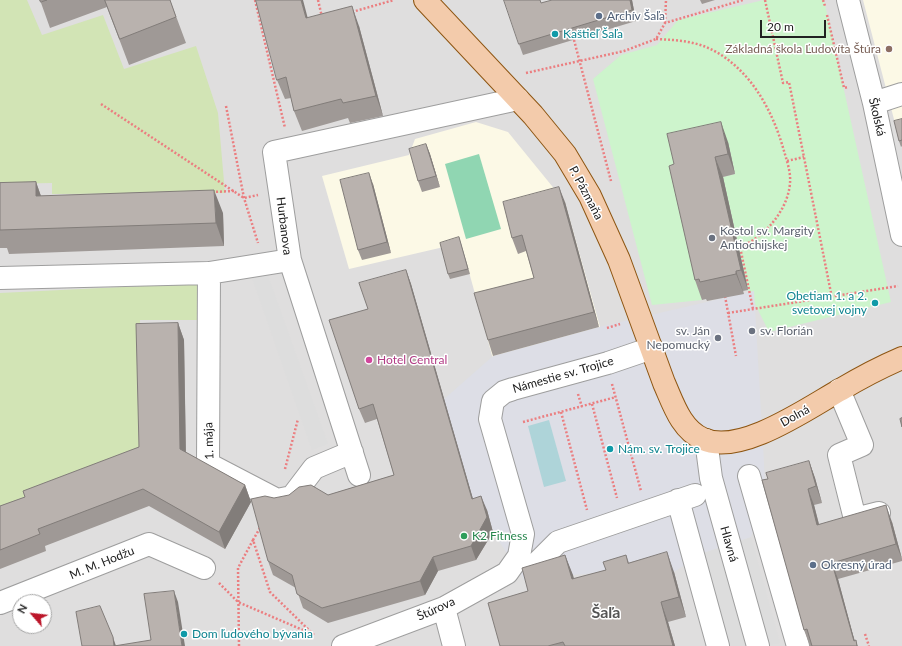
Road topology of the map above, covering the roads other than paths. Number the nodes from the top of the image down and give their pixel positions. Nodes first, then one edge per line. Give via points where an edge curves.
1 (425, 0) edge
2 (848, 0) edge
3 (902, 94) edge
4 (518, 99) junction
5 (874, 103) junction
6 (902, 235) edge
7 (290, 260) junction
8 (209, 273) junction
9 (0, 278) edge
10 (652, 348) junction
11 (902, 358) edge
12 (838, 390) junction
13 (684, 424) joint
14 (706, 440) junction
15 (352, 452) junction
16 (359, 475) dead end
17 (749, 476) dead end
18 (696, 494) junction
19 (883, 511) edge
20 (527, 560) junction
21 (204, 568) road end
22 (0, 603) edge
23 (444, 608) junction
24 (791, 644) edge
25 (343, 646) edge
26 (454, 646) edge
27 (718, 646) edge
28 (758, 646) edge

1 - 4 main road, P. Pázmaňa
2 - 5 street, Školská
3 - 5 street
4 - 7 street, Hurbanova via 274,152
4 - 10 main road, P. Pázmaňa via 565,154 590,196 619,260
5 - 6 street, Školská
7 - 8 street, Hurbanova
7 - 15 street
8 - 9 street, Hurbanova
8 - 15 street, 1. mája via 208,464 277,500 292,497 314,468
10 - 13 main road, P. Pázmaňa via 664,383
10 - 20 street, Námestie sv. Trojice via 608,363 513,388 492,401 490,419 523,534
11 - 12 main road, Dolná
12 - 14 main road, Dolná via 789,420 761,433 738,440
12 - 19 street via 862,445 839,455 855,519
13 - 14 main road, Dolná via 694,434
14 - 18 street, Hlavná
15 - 16 street
17 - 24 street
18 - 20 street, Štúrova via 558,542
18 - 27 street
18 - 28 street, Hlavná
20 - 23 street, Štúrova
21 - 22 street, M. M. Hodžu via 150,544
23 - 25 street, Štúrova
23 - 26 street

